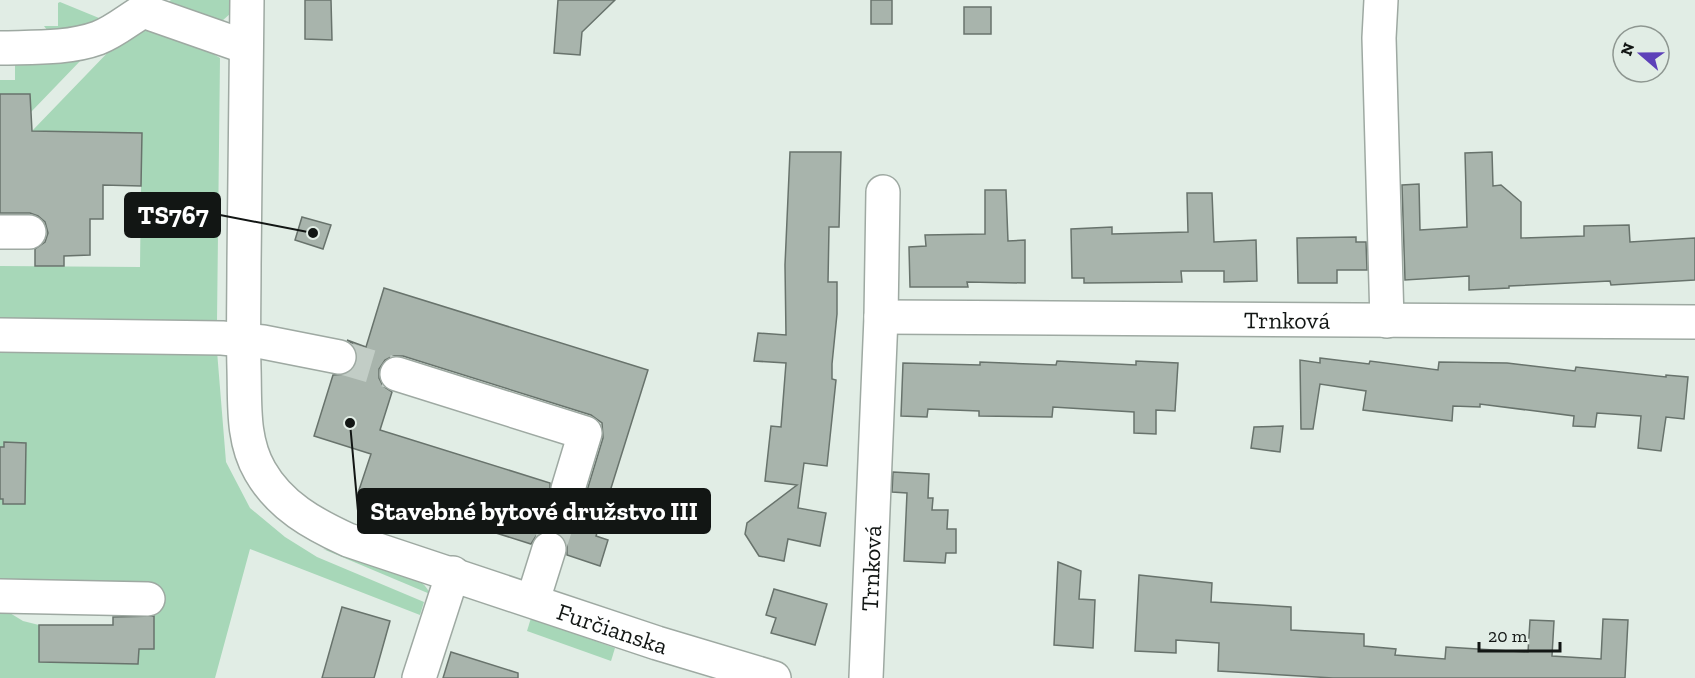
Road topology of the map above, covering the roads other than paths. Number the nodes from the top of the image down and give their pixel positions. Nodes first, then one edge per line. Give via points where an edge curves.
1 (247, 0) edge
2 (1380, 0) edge
3 (149, 5) edge
4 (246, 47) junction
5 (0, 48) edge
6 (883, 192) dead end
7 (881, 317) junction
8 (1387, 321) junction
9 (1695, 322) edge
10 (0, 336) edge
11 (243, 339) junction
12 (339, 357) tunnel mouth
13 (398, 374) tunnel mouth
14 (568, 489) tunnel mouth
15 (549, 549) tunnel mouth
16 (453, 573) junction
17 (0, 596) edge
18 (148, 599) dead end
19 (533, 600) junction
20 (419, 678) edge
21 (774, 678) edge
22 (866, 678) edge

1 - 4 street, Furčianska
2 - 8 street
3 - 4 street
3 - 5 street via 97,38 62,45
4 - 11 street, Furčianska
6 - 7 street, Trnková
7 - 8 street, Trnková
7 - 22 street, Trnková
8 - 9 street, Trnková
10 - 11 street
11 - 12 street
11 - 16 street, Furčianska via 249,445 259,470 282,500 313,523 348,540
13 - 14 street via 585,433
15 - 19 street
16 - 19 street, Furčianska
16 - 20 street
17 - 18 street
19 - 21 street, Furčianska

